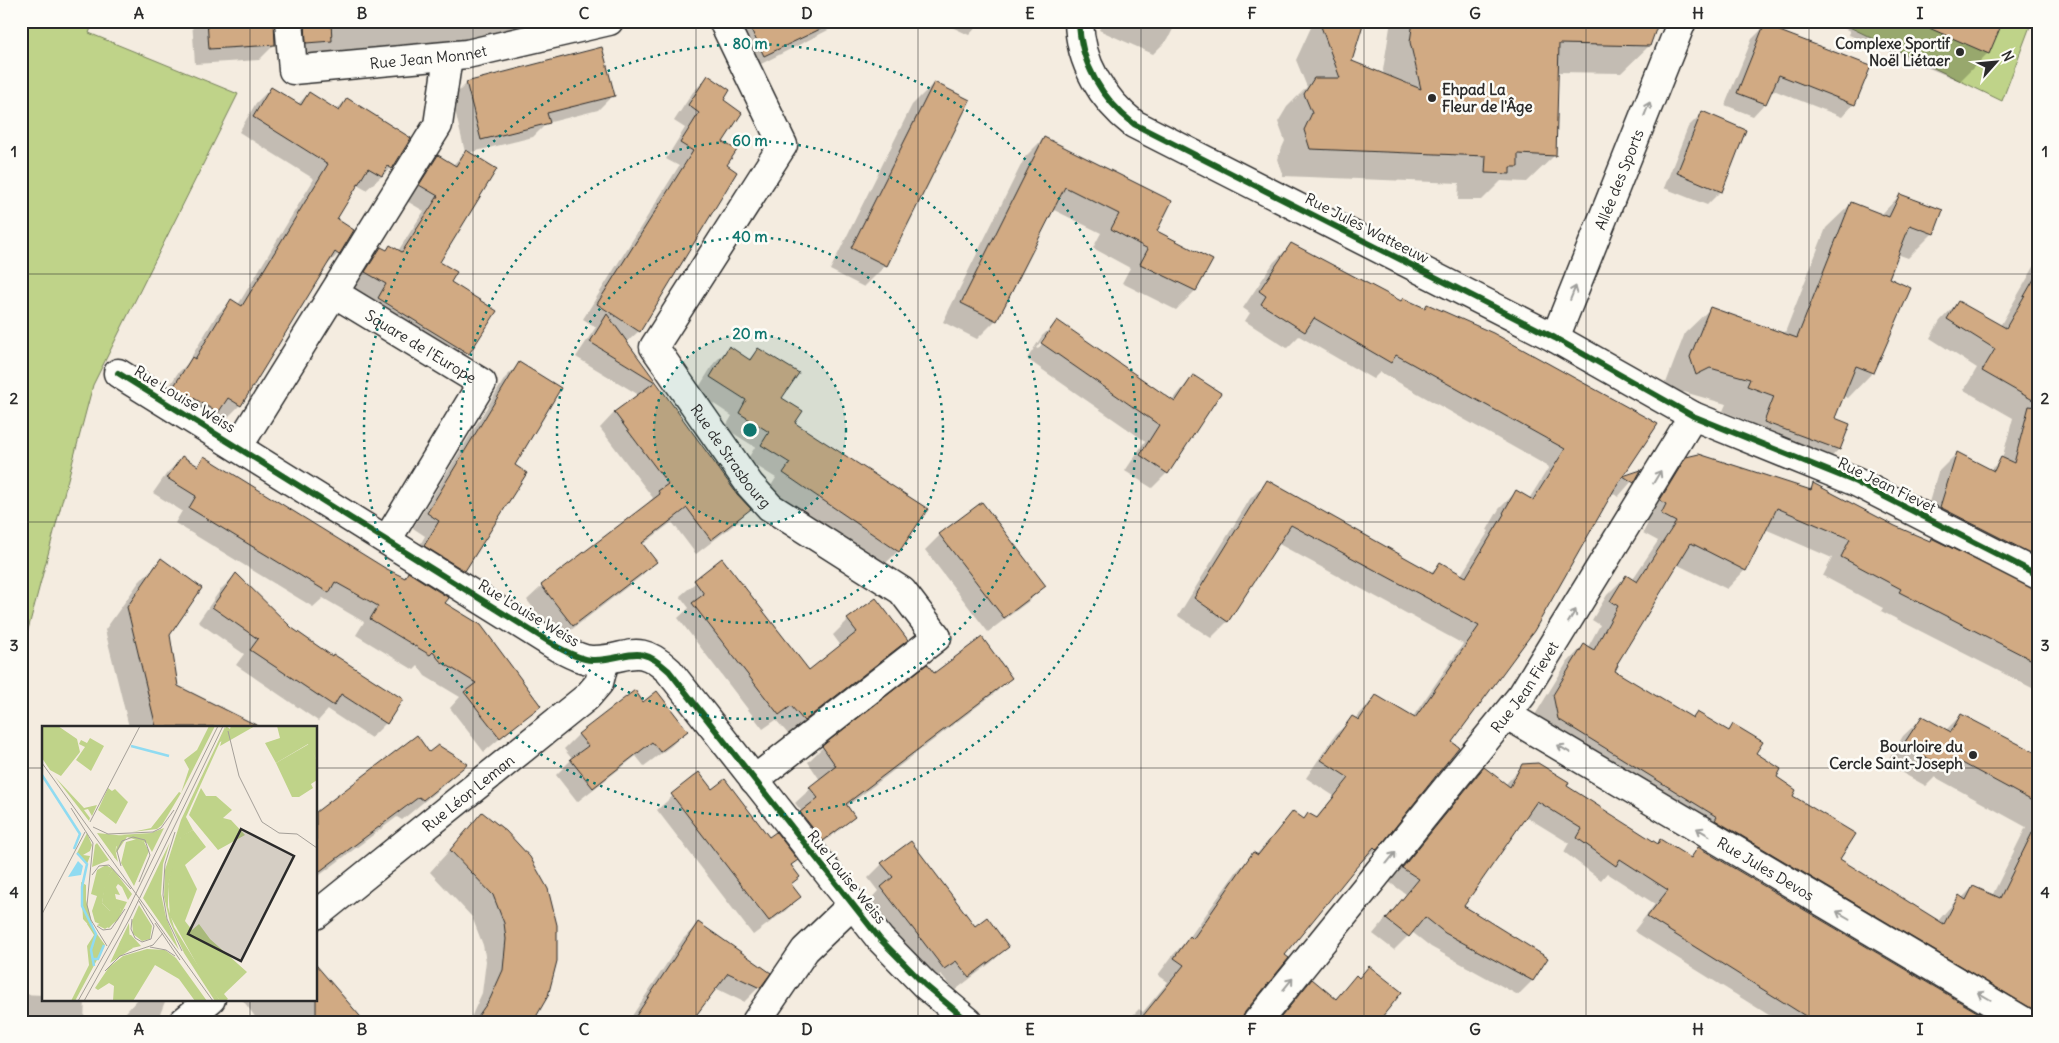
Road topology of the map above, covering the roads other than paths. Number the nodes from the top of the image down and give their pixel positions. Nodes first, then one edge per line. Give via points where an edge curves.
1 (289, 21) edge
2 (609, 21) edge
3 (723, 21) edge
4 (1079, 21) edge
5 (1682, 21) edge
6 (448, 56) junction
7 (334, 293) junction
8 (1555, 338) junction
9 (118, 373) dead end
10 (1693, 416) junction
11 (238, 447) junction
12 (387, 540) junction
13 (2038, 575) edge
14 (605, 660) junction
15 (1508, 715) junction
16 (754, 780) junction
17 (852, 905) junction
18 (318, 913) edge
19 (210, 1000) edge
20 (183, 1022) edge
21 (756, 1022) edge
22 (969, 1022) edge
23 (1257, 1022) edge
24 (2025, 1022) edge

1 - 6 street, Rue Jean Monnet via 293,70
2 - 6 street, Rue Jean Monnet via 490,50
3 - 16 street, Rue de Strasbourg via 783,145 654,347 750,485 770,507 902,591 937,637
4 - 8 street, Rue Jules Watteeuw via 1087,63 1097,83 1134,124
8 -> 5 street, Allée des Sports
6 - 7 street via 438,125
7 - 11 street
7 - 12 street, Square de l'Europe via 482,383
8 - 10 street, Rue Jules Watteeuw
9 - 11 street, Rue Louise Weiss
10 - 13 street, Rue Jean Fievet via 1856,482
15 -> 10 street, Rue Jean Fievet via 1542,666
11 - 12 street, Rue Louise Weiss
12 - 14 street, Rue Louise Weiss via 559,648 590,660
14 - 16 street, Rue Louise Weiss via 636,653 658,661
14 - 18 street, Rue Léon Leman via 599,683 587,697
23 -> 15 street, Rue Jean Fievet
24 -> 15 street, Rue Jules Devos
16 - 17 street, Rue Louise Weiss
17 - 21 street via 815,940
17 - 22 street, Rue Louise Weiss via 909,970
19 - 20 street

